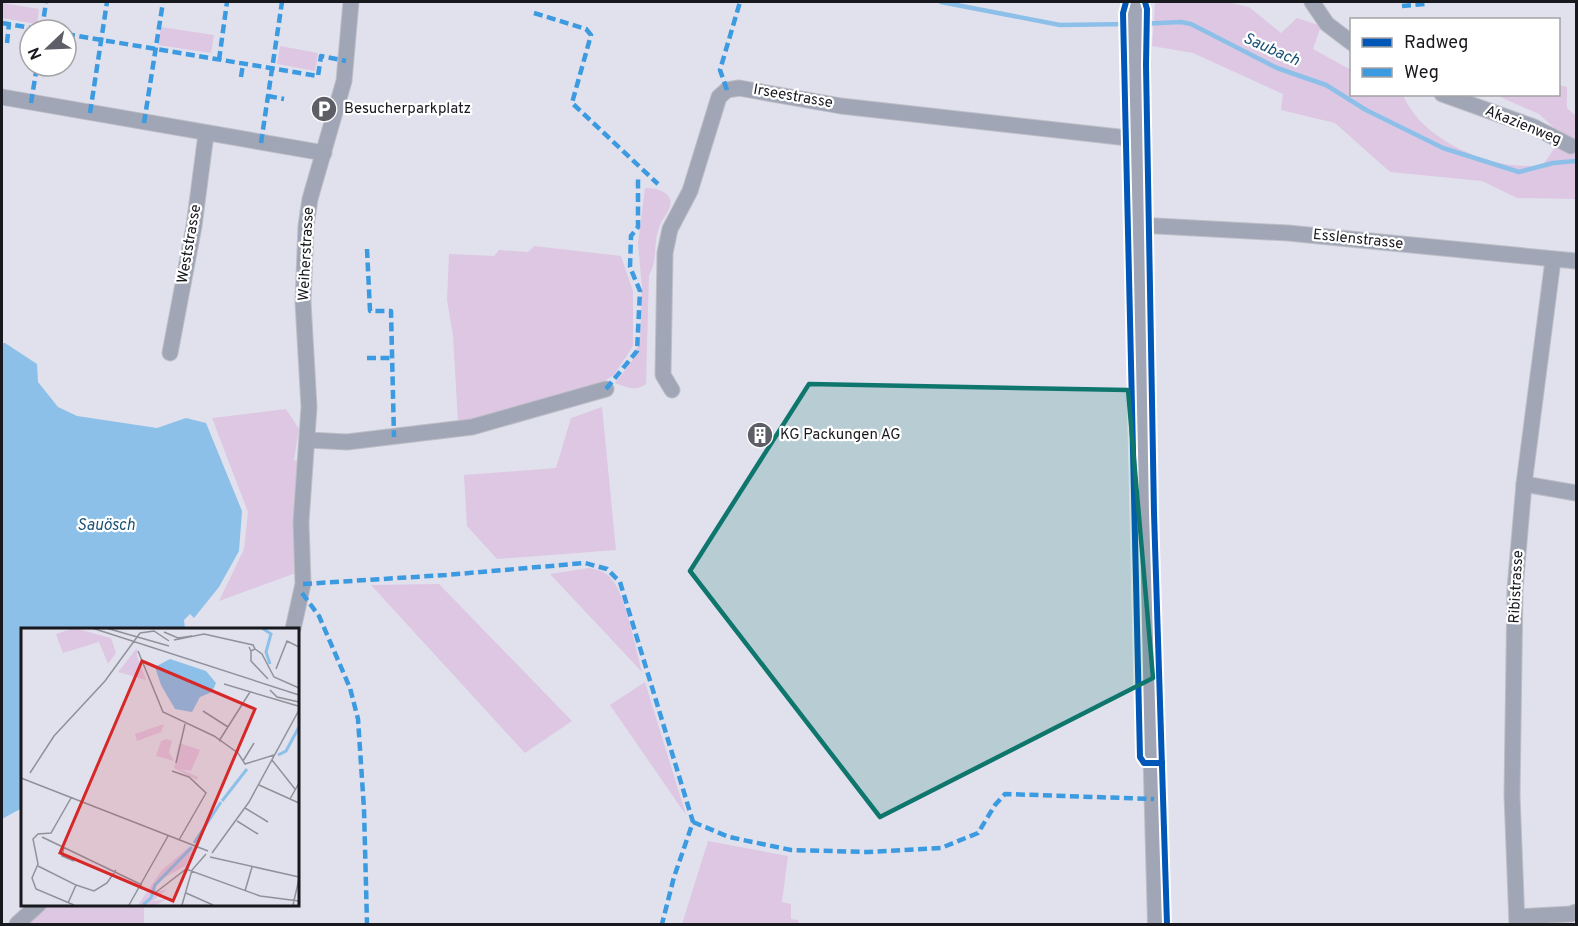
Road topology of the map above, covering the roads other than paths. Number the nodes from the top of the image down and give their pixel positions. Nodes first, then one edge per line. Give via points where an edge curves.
1 (351, 2) edge
2 (1312, 2) edge
3 (1135, 4) edge
4 (1350, 41) edge
5 (1448, 96) edge
6 (2, 98) edge
7 (206, 134) junction
8 (1137, 138) junction
9 (1571, 146) dead end
10 (324, 153) junction
11 (1138, 225) junction
12 (1552, 260) junction
13 (1576, 261) edge
14 (171, 353) dead end
15 (606, 389) dead end
16 (672, 390) dead end
17 (308, 440) junction
18 (1524, 484) junction
19 (1576, 493) edge
20 (293, 628) edge
21 (37, 905) edge
22 (1576, 912) edge
23 (1517, 921) edge
24 (17, 924) edge
25 (1157, 924) edge

1 - 10 street, Weiherstrasse via 344,81
2 - 4 street via 1328,24
3 - 8 street
5 - 9 street, Akazienweg via 1534,127
6 - 7 street
7 - 10 street
7 - 14 street, Weststrasse
8 - 11 street
8 - 16 street, Irseestrasse via 841,106 740,87 727,90 719,97 690,191 670,229 665,253 663,375
10 - 17 street, Weiherstrasse via 309,199 306,226 303,302
11 - 12 street, Esslenstrasse via 1288,233
11 - 25 street
12 - 13 street, Esslenstrasse
12 - 18 street, Ribistrasse
15 - 17 street via 472,427 347,442
17 - 20 street, Weiherstrasse via 301,522 303,584
18 - 19 street
18 - 23 street, Ribistrasse via 1515,589 1512,795
21 - 24 street
22 - 23 street, Ribistrasse

